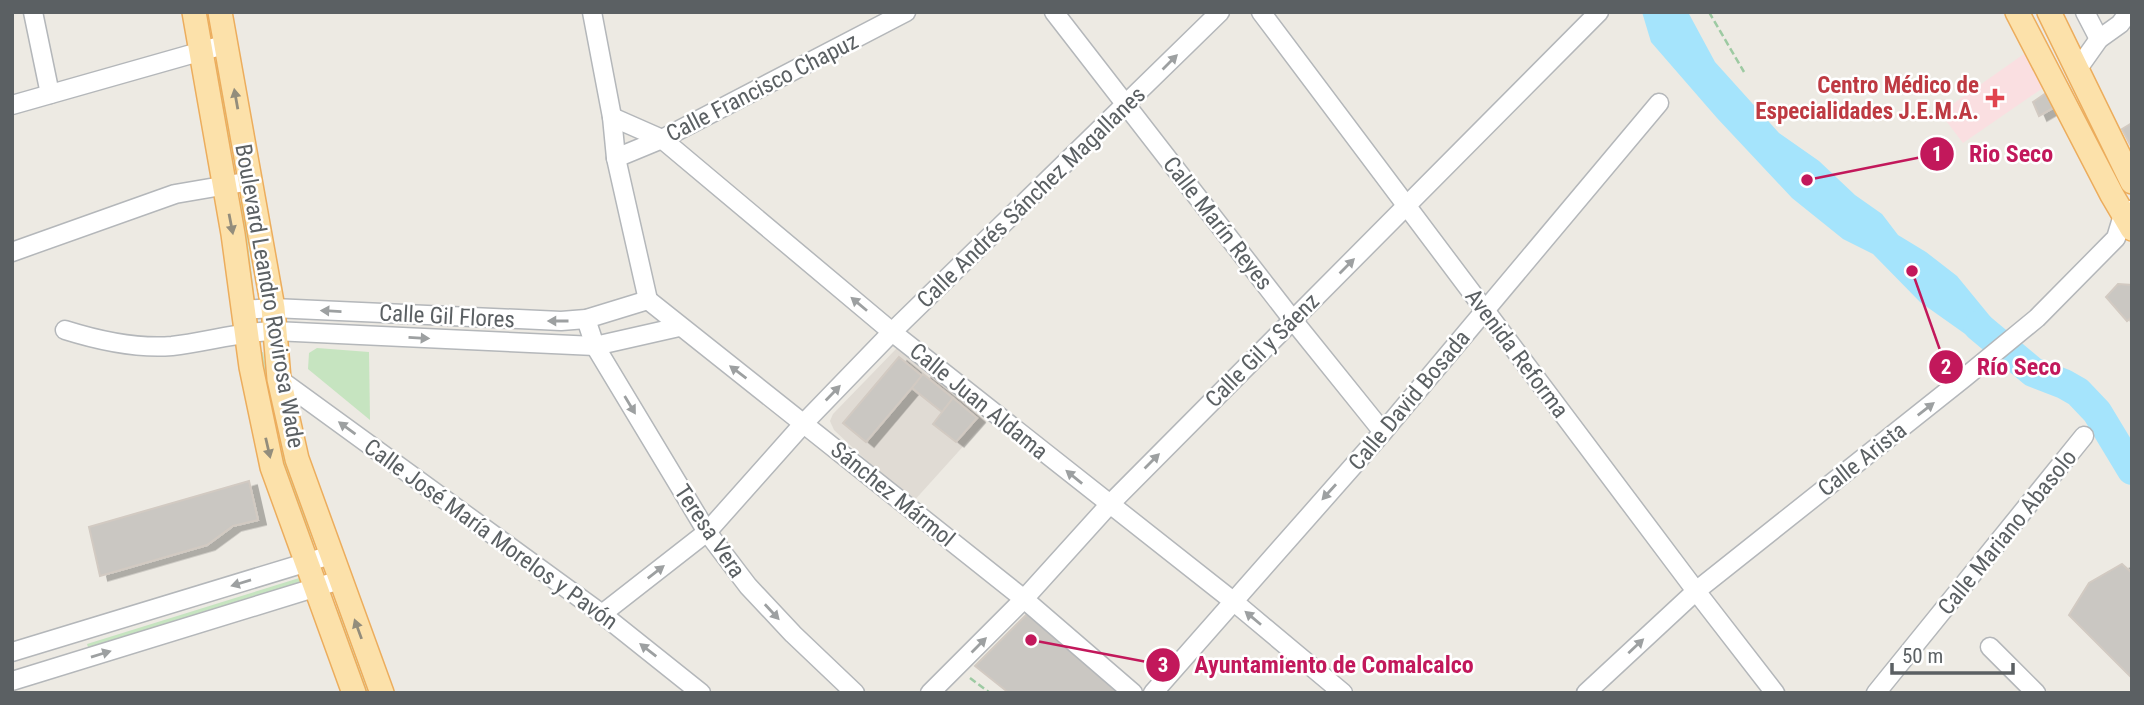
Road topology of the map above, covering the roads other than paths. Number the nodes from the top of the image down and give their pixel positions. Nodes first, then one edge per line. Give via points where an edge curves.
1 (33, 12) edge
2 (194, 12) edge
3 (220, 12) edge
4 (592, 12) edge
5 (906, 12) edge
6 (1054, 12) edge
7 (1220, 12) edge
8 (1261, 12) edge
9 (1599, 12) edge
10 (2017, 12) edge
11 (2049, 12) edge
12 (2085, 12) edge
13 (2127, 21) edge
14 (2099, 39) junction
15 (227, 44) junction
16 (202, 50) junction
17 (2077, 70) junction
18 (50, 94) junction
19 (1659, 103) dead end
20 (12, 105) edge
21 (1127, 105) junction
22 (612, 117) junction
23 (662, 139) junction
24 (616, 158) junction
25 (251, 181) junction
26 (2131, 181) edge
27 (223, 185) junction
28 (1408, 206) junction
29 (2124, 212) edge
30 (12, 252) edge
31 (648, 300) junction
32 (273, 308) junction
33 (1485, 310) junction
34 (586, 319) junction
35 (1292, 319) junction
36 (245, 321) junction
37 (679, 327) junction
38 (65, 330) dead end
39 (274, 331) junction
40 (892, 332) junction
41 (595, 346) junction
42 (279, 379) junction
43 (804, 423) junction
44 (1383, 432) junction
45 (2084, 436) dead end
46 (1109, 505) junction
47 (707, 532) junction
48 (331, 555) junction
49 (306, 564) junction
50 (340, 580) junction
51 (315, 589) junction
52 (1696, 591) junction
53 (1024, 600) junction
54 (1233, 601) junction
55 (602, 614) junction
56 (62, 637) junction
57 (1990, 647) dead end
58 (12, 652) edge
59 (70, 664) junction
60 (12, 681) edge
61 (1877, 692) edge
62 (354, 693) edge
63 (382, 693) edge
64 (701, 693) edge
65 (855, 693) edge
66 (930, 693) edge
67 (1133, 693) edge
68 (1153, 693) edge
69 (1343, 693) edge
70 (1586, 693) edge
71 (1775, 693) edge
72 (2036, 693) edge

1 - 18 street
2 - 16 main road, Boulevard Leandro Rovirosa Wade
3 - 15 main road, Boulevard Leandro Rovirosa Wade
4 - 22 street
5 - 23 street, Calle Francisco Chapuz
6 - 21 street, Calle Marín Reyes
21 -> 7 street, Calle Andrés Sánchez Magallanes
8 - 28 street, Avenida Reforma
9 - 28 street, Calle Gil y Sáenz
10 - 29 main road
11 - 17 main road
12 - 14 street
13 - 14 street
14 - 17 street
15 - 16 street
25 -> 15 main road, Boulevard Leandro Rovirosa Wade
16 - 18 street
16 - 27 main road, Boulevard Leandro Rovirosa Wade
17 - 26 main road
18 - 20 street
19 - 33 street, Calle David Bosada
21 - 35 street, Calle Marín Reyes
21 - 40 street, Calle Andrés Sánchez Magallanes
22 - 23 street, Calle Juan Aldama
22 - 24 street
23 - 24 street, Calle Francisco Chapuz
40 -> 23 street, Calle Juan Aldama
24 - 31 street
25 - 27 street
25 - 32 main road, Boulevard Leandro Rovirosa Wade
26 - 29 street
27 - 30 street via 175,194
27 -> 36 main road, Boulevard Leandro Rovirosa Wade
28 - 33 street, Avenida Reforma
35 -> 28 street, Calle Gil y Sáenz
52 -> 29 street, Calle Arista via 2037,317 2116,238
31 - 34 street, Calle Gil Flores
31 - 37 street, Sánchez Mármol
34 -> 32 street, Calle Gil Flores
32 - 36 street, Calle Gil Flores
32 - 39 main road, Boulevard Leandro Rovirosa Wade
33 - 44 street, Calle David Bosada
33 - 52 street, Avenida Reforma
34 - 41 street, Teresa Vera
35 - 44 street, Calle Marín Reyes
46 -> 35 street, Calle Gil y Sáenz
36 - 38 street via 172,345 138,346
36 - 39 street
36 -> 49 main road, Boulevard Leandro Rovirosa Wade via 272,467
37 - 41 street
43 -> 37 street, Sánchez Mármol
39 -> 41 street
39 - 42 main road, Boulevard Leandro Rovirosa Wade
43 -> 40 street, Calle Andrés Sánchez Magallanes
46 -> 40 street, Calle Juan Aldama
41 -> 47 street, Teresa Vera
42 - 48 main road, Boulevard Leandro Rovirosa Wade via 297,459
55 -> 42 street, Calle José María Morelos y Pavón
43 - 47 street, Calle Andrés Sánchez Magallanes
43 - 53 street, Sánchez Mármol
44 -> 54 street, Calle David Bosada
45 - 61 street, Calle Mariano Abasolo
46 - 53 street, Calle Gil y Sáenz
46 - 54 street, Calle Juan Aldama
55 -> 47 street, Calle Andrés Sánchez Magallanes
47 -> 65 street, Teresa Vera via 748,586
48 - 49 street
48 - 50 main road, Boulevard Leandro Rovirosa Wade
49 - 51 main road, Boulevard Leandro Rovirosa Wade
49 -> 56 street
50 - 51 street
63 -> 50 main road, Boulevard Leandro Rovirosa Wade
59 -> 51 street
51 - 62 main road, Boulevard Leandro Rovirosa Wade
70 -> 52 street, Calle Arista
52 - 71 street, Avenida Reforma
66 -> 53 street, Calle Gil y Sáenz
53 - 67 street, Sánchez Mármol
54 - 68 street, Calle David Bosada
69 -> 54 street, Calle Juan Aldama
64 -> 55 street, Calle José María Morelos y Pavón
56 - 58 street
56 - 59 street
57 - 72 street
59 - 60 street

